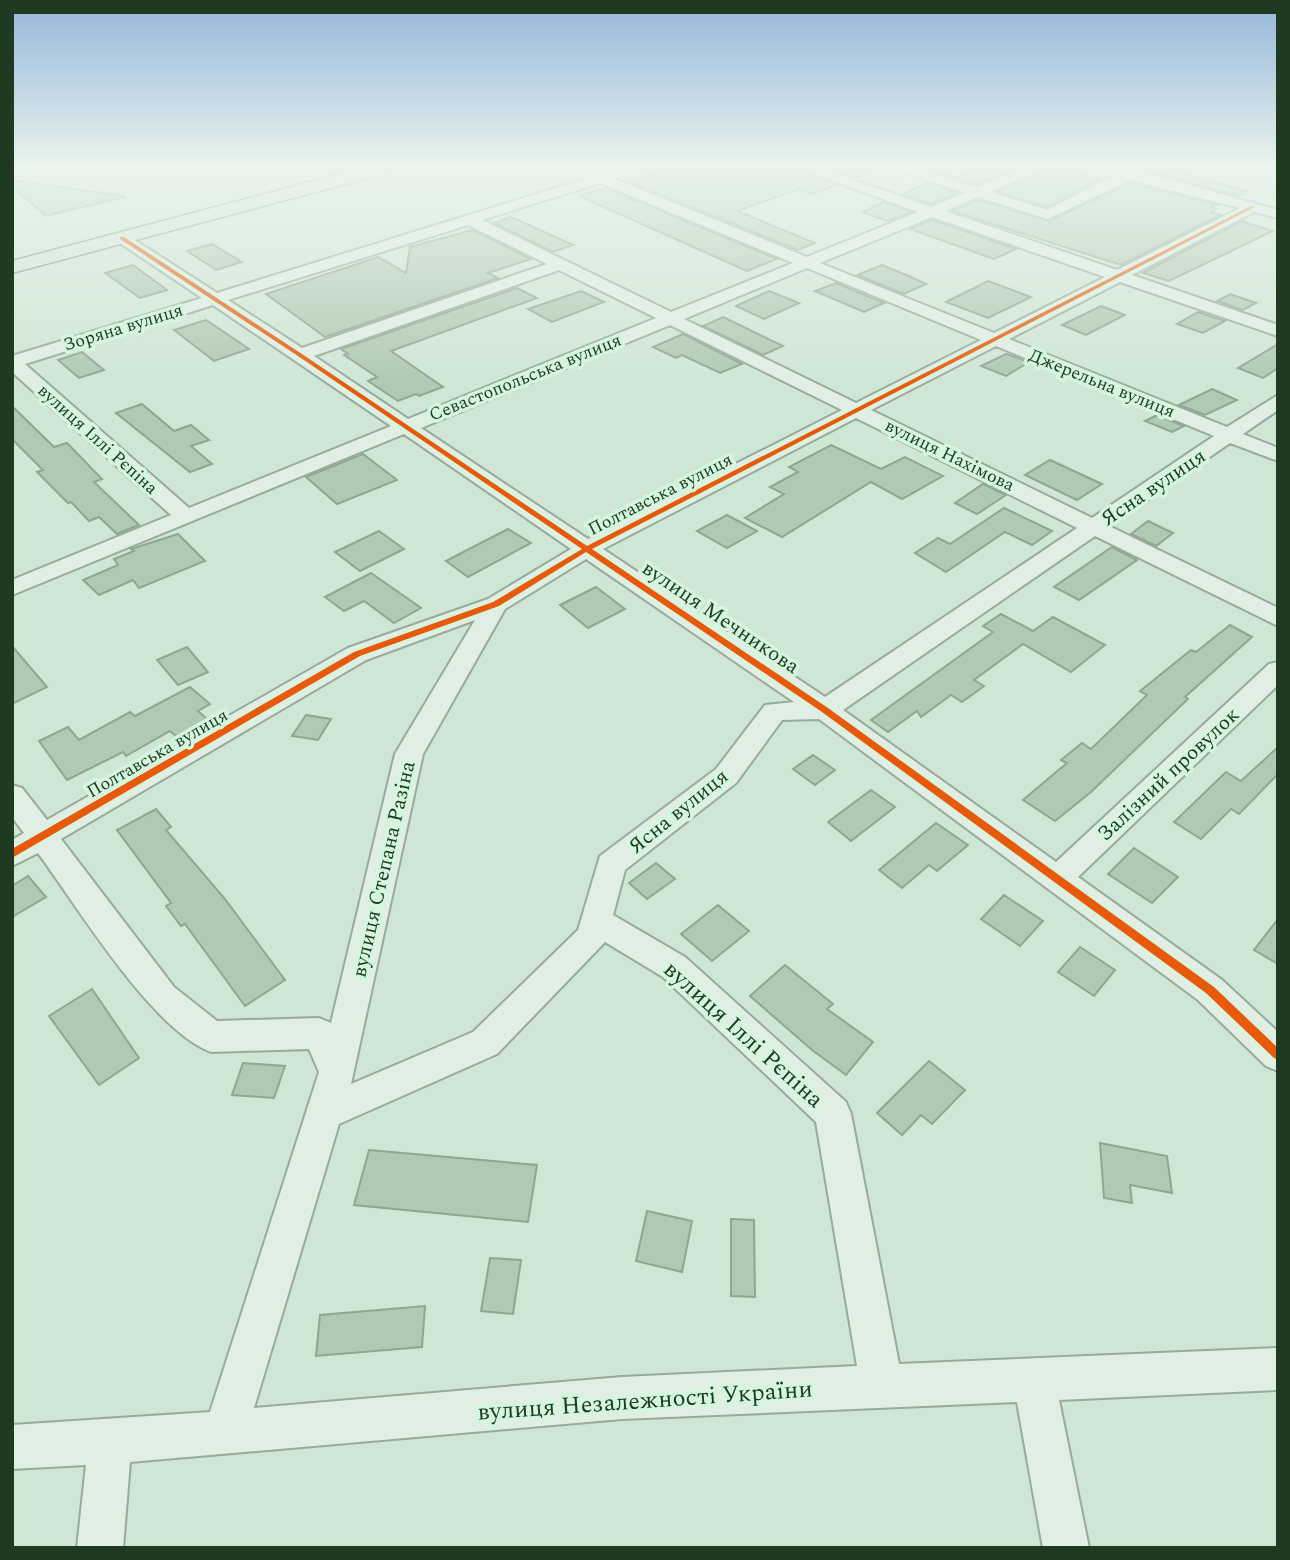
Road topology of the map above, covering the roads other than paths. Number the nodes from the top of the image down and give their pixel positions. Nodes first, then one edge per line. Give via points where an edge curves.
1 (111, 241) edge
2 (126, 241) edge
3 (402, 241) edge
4 (513, 241) edge
5 (752, 241) edge
6 (863, 241) edge
7 (1015, 241) edge
8 (1186, 241) edge
9 (807, 263) junction
10 (561, 264) junction
11 (12, 267) edge
12 (1117, 276) junction
13 (215, 298) junction
14 (669, 319) junction
15 (1278, 331) edge
16 (996, 340) junction
17 (300, 355) junction
18 (12, 362) edge
19 (1278, 401) edge
20 (859, 411) junction
21 (405, 426) junction
22 (1230, 434) junction
23 (1278, 455) edge
24 (185, 516) junction
25 (1095, 527) junction
26 (588, 548) junction
27 (12, 588) edge
28 (496, 604) junction
29 (1278, 618) edge
30 (1278, 670) edge
31 (825, 710) junction
32 (12, 795) edge
33 (27, 846) edge
34 (1058, 878) junction
35 (596, 921) junction
36 (1278, 1055) edge
37 (337, 1072) junction
38 (324, 1113) junction
39 (1278, 1369) edge
40 (1034, 1380) junction
41 (882, 1386) junction
42 (225, 1432) junction
43 (110, 1442) junction
44 (12, 1447) edge
45 (100, 1548) edge
46 (1066, 1548) edge

1 - 11 main road
2 - 13 street, вулиця Мечникова
3 - 13 street, Зоряна вулиця
4 - 10 street, вулиця Нахімова
5 - 9 street, Джерельна вулиця
6 - 9 street, Севастопольська вулиця
7 - 12 street
8 - 12 street, Полтавська вулиця
9 - 14 street, Севастопольська вулиця
9 - 16 street, Джерельна вулиця
10 - 14 street, вулиця Нахімова
10 - 17 street
12 - 15 street
12 - 16 street, Полтавська вулиця
13 - 17 street, вулиця Мечникова
13 - 18 street, Зоряна вулиця
14 - 20 street, вулиця Нахімова
14 - 21 street, Севастопольська вулиця
16 - 20 street, Полтавська вулиця
16 - 22 street, Джерельна вулиця
17 - 21 street, вулиця Мечникова
18 - 24 street, вулиця Іллі Рєпіна
19 - 22 street, Ясна вулиця
20 - 25 street, вулиця Нахімова
20 - 26 street, Полтавська вулиця
21 - 24 street, Севастопольська вулиця
21 - 26 street, вулиця Мечникова
22 - 23 street, Джерельна вулиця
22 - 25 street, Ясна вулиця
24 - 27 street, Севастопольська вулиця
25 - 29 street, вулиця Нахімова
25 - 31 street, Ясна вулиця
26 - 28 street, Полтавська вулиця
26 - 31 street, вулиця Мечникова
28 - 33 street, Полтавська вулиця via 357,653
28 - 37 street, вулиця Степана Разіна via 409,754
30 - 34 street, Залізний провулок
31 - 34 street, вулиця Мечникова
31 - 35 street, Ясна вулиця via 774,711 726,776 611,864
32 - 33 street
33 - 37 street via 162,997 211,1037 319,1033
34 - 36 street, вулиця Мечникова via 1210,990
35 - 38 street, Ясна вулиця via 592,937 485,1043
35 - 41 street, вулиця Іллі Рєпіна via 674,967 833,1114
37 - 38 street, вулиця Степана Разіна
38 - 42 street, вулиця Степана Разіна
39 - 40 street, вулиця Незалежності України
40 - 41 street, вулиця Незалежності України
40 - 46 street
41 - 42 street, вулиця Незалежності України via 622,1398
42 - 43 street, вулиця Незалежності України
43 - 44 street, вулиця Незалежності України
43 - 45 street

